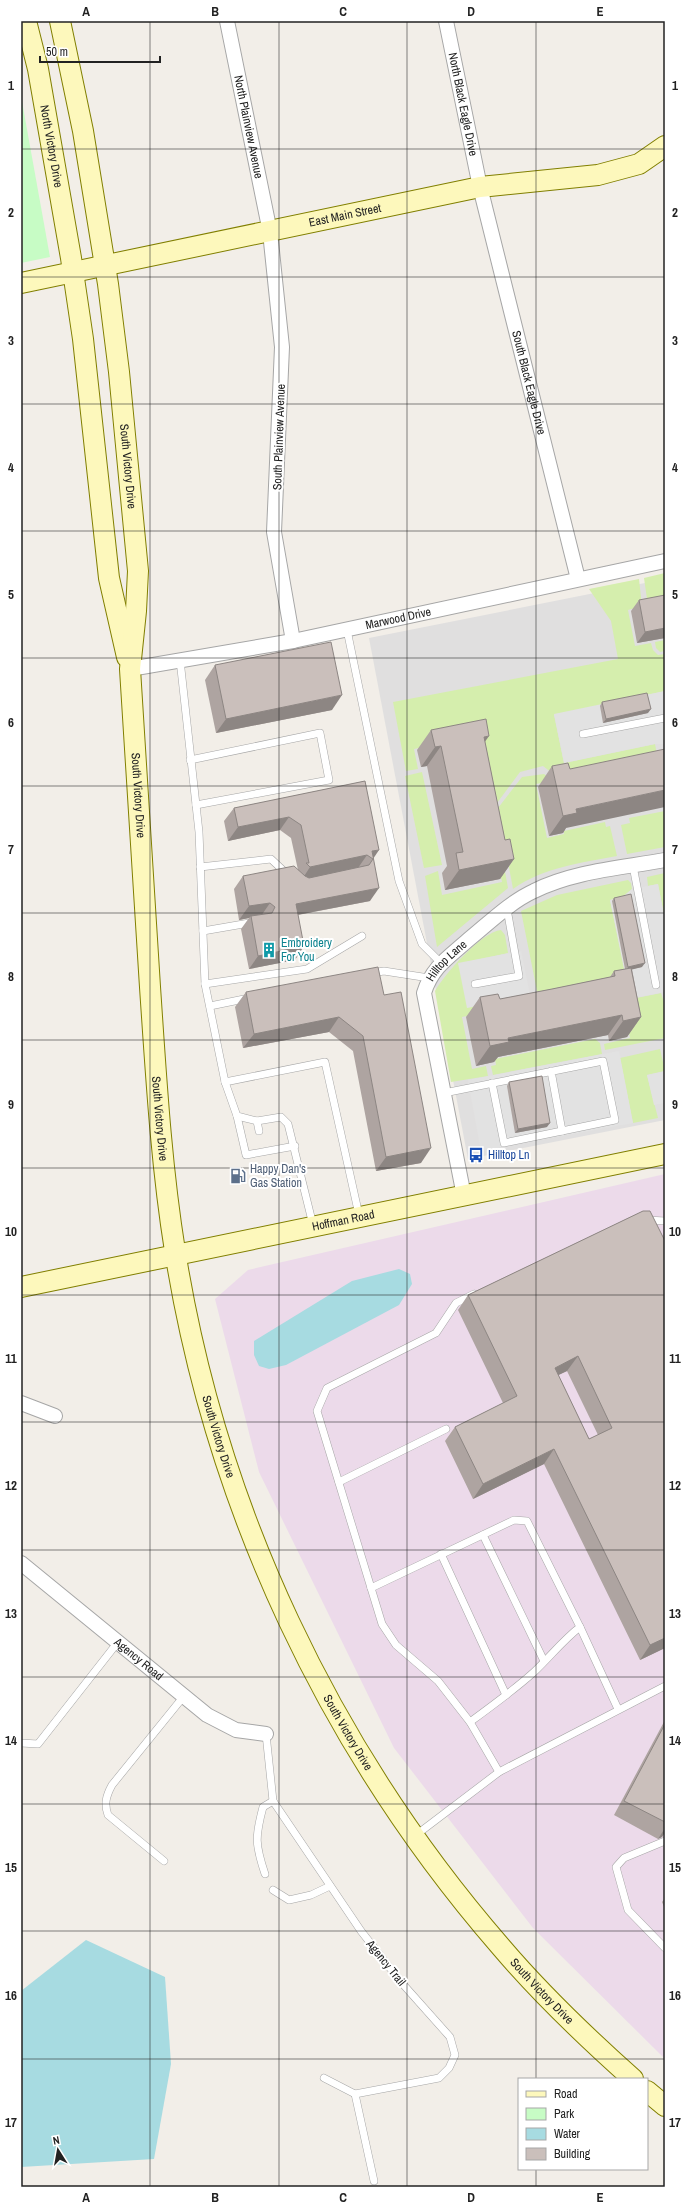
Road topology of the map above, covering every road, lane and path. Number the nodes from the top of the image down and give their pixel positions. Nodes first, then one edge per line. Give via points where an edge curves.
1 (26, 21) edge
2 (60, 21) edge
3 (227, 21) edge
4 (446, 21) edge
5 (665, 146) edge
6 (480, 187) junction
7 (270, 232) junction
8 (105, 266) junction
9 (73, 272) junction
10 (21, 283) edge
11 (665, 561) edge
12 (578, 579) junction
13 (347, 630) junction
14 (293, 641) junction
15 (180, 660) junction
16 (130, 668) junction
17 (665, 718) edge
18 (583, 734) dead end
19 (190, 760) junction
20 (196, 805) junction
21 (665, 860) edge
22 (633, 866) junction
23 (200, 867) junction
24 (293, 880) edge
25 (507, 909) junction
26 (261, 921) edge
27 (203, 931) junction
28 (362, 936) dead end
29 (441, 963) junction
30 (361, 975) edge
31 (429, 978) junction
32 (205, 984) junction
33 (475, 984) dead end
34 (656, 985) dead end
35 (255, 997) edge
36 (210, 1006) junction
37 (551, 1071) junction
38 (225, 1082) junction
39 (492, 1083) junction
40 (444, 1093) junction
41 (237, 1116) junction
42 (257, 1121) junction
43 (259, 1131) dead end
44 (562, 1131) junction
45 (295, 1146) junction
46 (665, 1154) edge
47 (464, 1196) junction
48 (359, 1218) junction
49 (642, 1220) edge
50 (665, 1221) edge
51 (314, 1227) junction
52 (176, 1256) junction
53 (21, 1287) edge
54 (484, 1289) edge
55 (21, 1403) edge
56 (55, 1416) dead end
57 (446, 1429) dead end
58 (339, 1482) junction
59 (483, 1535) junction
60 (441, 1554) junction
61 (21, 1563) edge
62 (371, 1588) junction
63 (580, 1626) junction
64 (118, 1642) junction
65 (544, 1661) junction
66 (665, 1686) edge
67 (506, 1695) junction
68 (184, 1696) junction
69 (618, 1709) junction
70 (470, 1722) junction
71 (266, 1734) joint
72 (21, 1744) edge
73 (499, 1772) junction
74 (273, 1802) junction
75 (414, 1836) junction
76 (665, 1841) edge
77 (164, 1862) dead end
78 (265, 1874) dead end
79 (330, 1886) junction
80 (273, 1890) dead end
81 (665, 1948) edge
82 (324, 2078) dead end
83 (632, 2078) edge
84 (648, 2092) edge
85 (355, 2094) junction
86 (665, 2106) edge
87 (374, 2181) dead end

1 - 9 main road, North Victory Drive via 38,69
2 - 8 main road via 83,131
3 - 7 street, North Plainview Avenue
4 - 6 street, North Black Eagle Drive
5 - 6 main road, East Main Street via 639,164 598,175
6 - 7 main road, East Main Street
6 - 12 street, South Black Eagle Drive
7 - 8 main road, East Main Street
7 - 14 street, South Plainview Avenue via 282,346 274,532
8 - 9 main road, East Main Street
8 - 16 main road, South Victory Drive via 138,571
9 - 10 main road, East Main Street
9 - 16 main road, South Victory Drive via 91,409 108,578
11 - 12 street, Marwood Drive
12 - 13 street, Marwood Drive
13 - 14 street, Marwood Drive
13 - 29 lane via 399,880 422,944
14 - 15 street, Marwood Drive
15 - 16 street, Marwood Drive
15 - 19 lane
16 - 52 main road, South Victory Drive via 162,1148
17 - 18 lane
19 - 20 lane
19 - 20 lane via 320,734 329,780
20 - 23 lane
21 - 22 street, Hilltop Lane
22 - 25 street, Hilltop Lane via 566,878 534,891
22 - 34 lane
23 - 24 lane via 271,859
23 - 27 lane
25 - 29 street, Hilltop Lane
25 - 33 lane via 519,976
26 - 27 lane
27 - 32 lane
28 - 32 lane via 307,969
29 - 31 street, Hilltop Lane
30 - 31 lane via 384,971
31 - 40 street, Hilltop Lane via 424,993
32 - 36 lane
35 - 36 lane
36 - 38 lane
37 - 39 lane
37 - 44 lane
37 - 44 lane via 603,1061 615,1120
38 - 41 lane
38 - 48 lane via 324,1062
39 - 40 lane
39 - 44 lane via 504,1143
40 - 47 street, Hilltop Lane
41 - 42 lane
41 - 45 lane via 246,1155
42 - 43 lane
42 - 45 lane via 281,1117 288,1124
45 - 51 lane
46 - 47 main road, Hoffman Road
47 - 48 main road, Hoffman Road
48 - 51 main road, Hoffman Road
49 - 50 lane
51 - 52 main road, Hoffman Road
52 - 53 main road, Hoffman Road
52 - 75 main road, South Victory Drive via 218,1438 248,1528 268,1578 314,1675 342,1726 397,1814
54 - 58 lane via 456,1303 436,1333 327,1388 317,1411
55 - 56 street
57 - 58 lane
58 - 62 lane
59 - 60 lane
59 - 63 lane via 514,1520 527,1521
59 - 65 lane
60 - 62 lane
60 - 67 lane
61 - 64 street, Agency Road
62 - 70 lane via 382,1624 396,1645 438,1681
63 - 65 lane
63 - 69 lane
64 - 68 street, Agency Road
64 - 72 lane via 38,1744
65 - 67 lane
66 - 69 lane
67 - 70 lane
68 - 71 street, Agency Road via 207,1715 236,1730
68 - 77 lane via 112,1785 107,1793 105,1806 108,1815
69 - 73 lane
70 - 73 lane
71 - 74 lane, Agency Trail
73 - 75 lane
74 - 78 lane via 263,1807 256,1834
74 - 79 lane, Agency Trail
75 - 83 main road, South Victory Drive via 502,1949 590,2040
76 - 81 lane via 624,1858 616,1867 628,1910
79 - 80 lane via 310,1895 289,1900
79 - 85 lane, Agency Trail via 396,1976 450,2038 455,2055 449,2068 439,2078
82 - 85 lane
84 - 86 main road
85 - 87 lane

